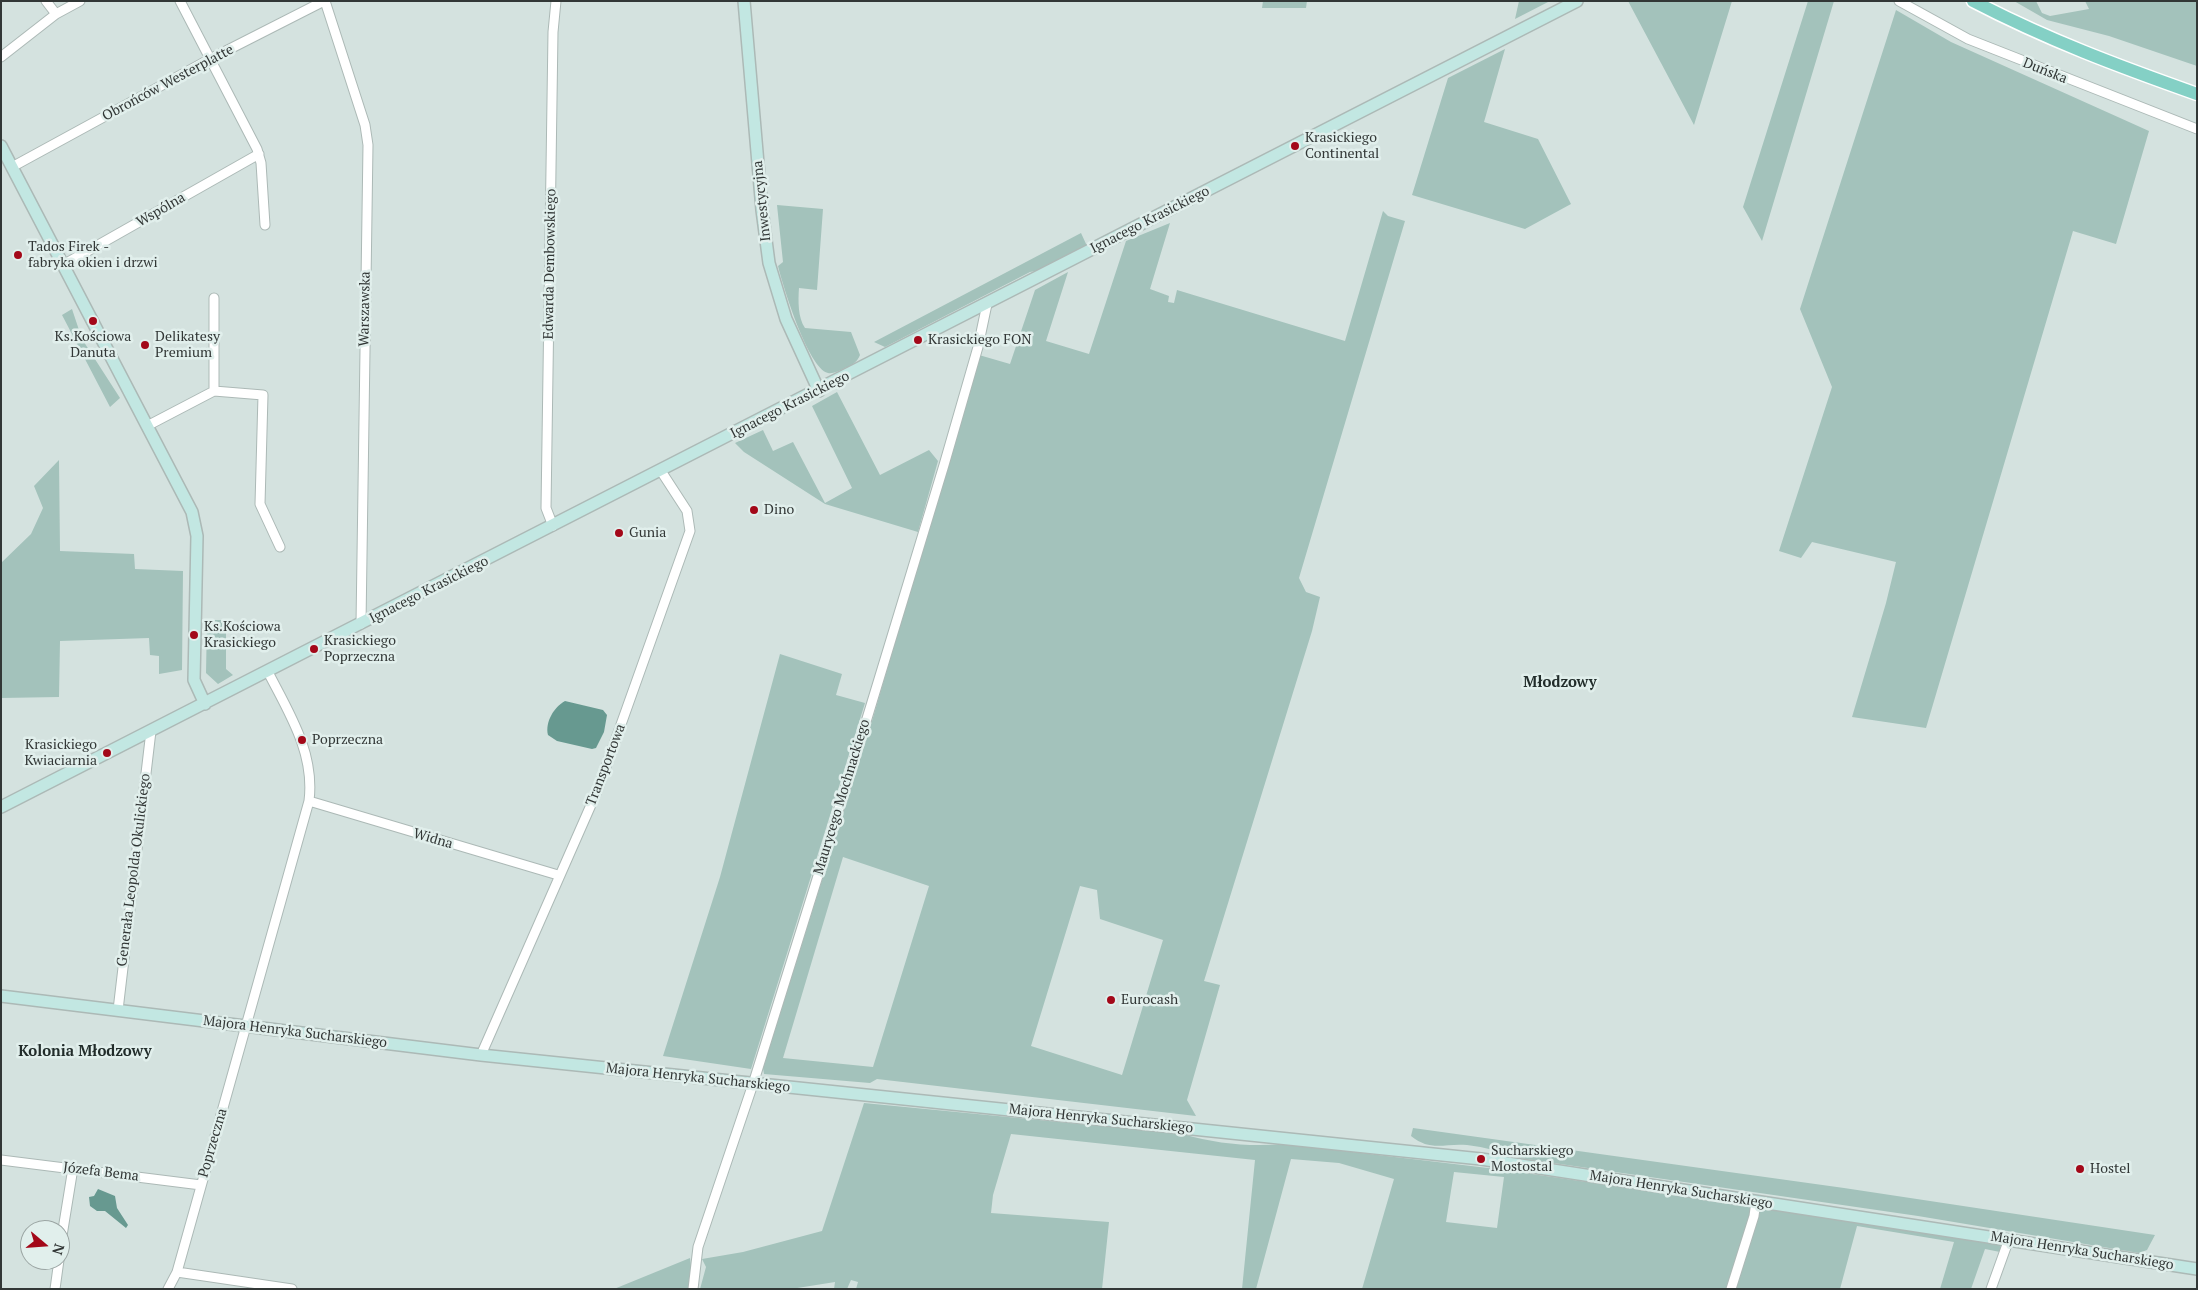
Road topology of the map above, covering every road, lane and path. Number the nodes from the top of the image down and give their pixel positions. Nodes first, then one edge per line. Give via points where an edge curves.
1 (46, 1) edge
2 (80, 1) edge
3 (180, 1) edge
4 (325, 1) edge
5 (556, 1) edge
6 (744, 1) edge
7 (1577, 1) edge
8 (1899, 1) edge
9 (1973, 1) edge
10 (56, 14) junction
11 (1, 57) edge
12 (210, 59) junction
13 (2197, 94) edge
14 (2197, 130) edge
15 (1, 146) edge
16 (259, 154) junction
17 (12, 167) junction
18 (265, 226) dead end
19 (63, 265) junction
20 (214, 298) dead end
21 (987, 304) junction
22 (214, 391) junction
23 (819, 391) junction
24 (147, 426) junction
25 (661, 471) junction
26 (554, 526) junction
27 (280, 547) dead end
28 (361, 624) junction
29 (268, 672) junction
30 (205, 704) junction
31 (151, 731) junction
32 (309, 801) junction
33 (1, 808) edge
34 (558, 875) junction
35 (1, 996) edge
36 (118, 1010) junction
37 (246, 1026) junction
38 (481, 1055) junction
39 (753, 1084) junction
40 (1, 1160) edge
41 (73, 1168) junction
42 (201, 1185) junction
43 (1756, 1201) junction
44 (65, 1220) edge
45 (2008, 1239) junction
46 (2197, 1269) edge
47 (58, 1270) edge
48 (177, 1272) junction
49 (56, 1289) edge
50 (168, 1289) edge
51 (292, 1289) edge
52 (693, 1289) edge
53 (1732, 1289) edge
54 (1991, 1289) edge

1 - 10 street
2 - 10 street
3 - 12 street
4 - 12 street, Obrońców Westerplatte
4 - 28 street, Warszawska via 365,125 368,145
5 - 26 street, Edwarda Dembowskiego via 546,508
6 - 23 street, Inwestycyjna via 769,263 786,319
7 - 21 street, Ignacego Krasickiego
8 - 14 street, Duńska via 1968,39
9 - 13 main road via 2030,31 2097,59
10 - 11 street
12 - 16 street
12 - 17 street, Obrońców Westerplatte
15 - 17 street
16 - 18 street
16 - 19 street, Wspólna
17 - 19 street
19 - 24 street
20 - 22 street
21 - 23 street, Ignacego Krasickiego
21 - 39 street, Maurycego Mochnackiego via 980,340 944,465
22 - 24 street
22 - 27 street via 263,395 260,504
23 - 25 street, Ignacego Krasickiego
24 - 30 street via 192,512 196,527 194,680
25 - 26 street, Ignacego Krasickiego
25 - 34 street, Transportowa via 687,511 690,531 598,788
26 - 28 street, Ignacego Krasickiego
28 - 29 street, Ignacego Krasickiego
29 - 30 street, Ignacego Krasickiego
29 - 32 street, Poprzeczna via 302,740 310,777
30 - 31 street, Ignacego Krasickiego
31 - 33 street, Ignacego Krasickiego
31 - 36 street, Generała Leopolda Okulickiego
32 - 34 street, Widna
32 - 37 street, Poprzeczna
34 - 38 street, Transportowa
35 - 36 street, Majora Henryka Sucharskiego
36 - 37 street, Majora Henryka Sucharskiego
37 - 38 street, Majora Henryka Sucharskiego
37 - 42 street, Poprzeczna
38 - 39 street, Majora Henryka Sucharskiego
39 - 43 street, Majora Henryka Sucharskiego via 1406,1150
39 - 52 street, Maurycego Mochnackiego via 698,1247
40 - 41 street, Józefa Bema
41 - 42 street, Józefa Bema
41 - 44 street
42 - 48 street, Poprzeczna
43 - 45 street, Majora Henryka Sucharskiego
43 - 53 street
45 - 46 street, Majora Henryka Sucharskiego
45 - 54 street
47 - 49 street
48 - 50 street, Poprzeczna
48 - 51 street

